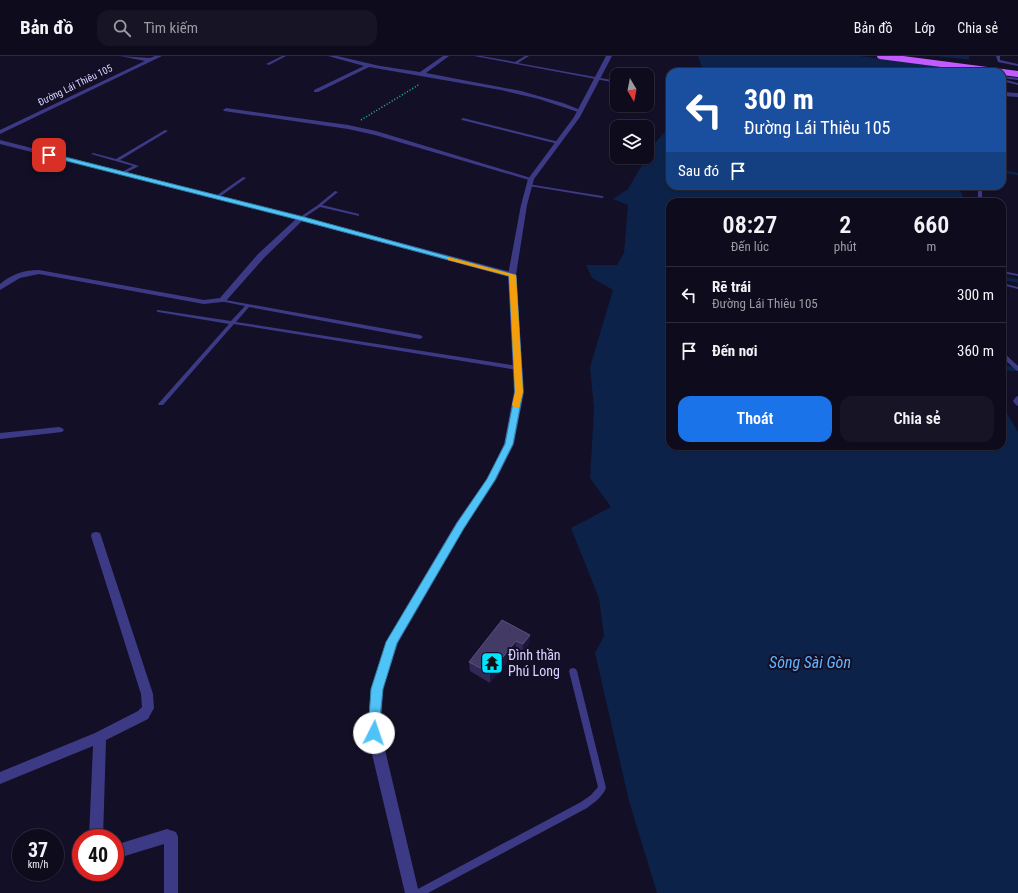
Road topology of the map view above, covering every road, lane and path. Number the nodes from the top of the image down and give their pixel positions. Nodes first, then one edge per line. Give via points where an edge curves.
1 (123, 56) edge
2 (159, 56) edge
3 (284, 56) edge
4 (331, 56) edge
5 (360, 56) edge
6 (446, 56) edge
7 (476, 56) edge
8 (527, 56) edge
9 (609, 56) edge
10 (880, 56) edge
11 (922, 56) edge
12 (998, 56) edge
13 (150, 60) junction
14 (352, 60) junction
15 (516, 63) junction
16 (1002, 63) junction
17 (268, 64) dead end
18 (1018, 64) edge
19 (369, 65) junction
20 (972, 68) edge
21 (1002, 68) edge
22 (1018, 68) edge
23 (1006, 72) edge
24 (421, 74) junction
25 (1018, 74) edge
26 (432, 76) junction
27 (597, 78) junction
28 (1006, 78) edge
29 (1018, 79) edge
30 (610, 81) edge
31 (1006, 81) edge
32 (1018, 84) edge
33 (316, 91) dead end
34 (1006, 94) edge
35 (1018, 95) edge
36 (226, 110) dead end
37 (580, 111) junction
38 (463, 119) dead end
39 (348, 127) junction
40 (166, 131) dead end
41 (0, 132) edge
42 (0, 142) edge
43 (558, 143) junction
44 (93, 154) dead end
45 (117, 160) junction
46 (122, 173) junction
47 (244, 178) dead end
48 (530, 182) junction
49 (336, 192) dead end
50 (220, 195) junction
51 (602, 197) dead end
52 (319, 206) junction
53 (358, 215) dead end
54 (301, 218) junction
55 (1006, 273) edge
56 (512, 275) junction
57 (1018, 275) edge
58 (1006, 285) edge
59 (0, 288) edge
60 (1018, 288) edge
61 (222, 300) junction
62 (248, 305) junction
63 (158, 311) dead end
64 (233, 321) junction
65 (420, 337) dead end
66 (1006, 358) edge
67 (518, 368) junction
68 (1018, 369) edge
69 (1018, 398) edge
70 (161, 404) dead end
71 (1018, 404) edge
72 (59, 430) dead end
73 (0, 436) edge
74 (96, 536) dead end
75 (573, 671) dead end
76 (100, 737) junction
77 (0, 778) edge
78 (96, 829) edge
79 (124, 849) edge
80 (172, 893) edge
81 (412, 893) edge
82 (419, 893) edge

1 - 13 street
2 - 13 street, Đường Lái Thiêu 105
3 - 17 lane
4 - 14 street
5 - 14 street
6 - 24 street
7 - 15 lane
8 - 15 lane
9 - 27 street
10 - 20 main road, bridge
11 - 22 main road
12 - 16 lane
13 - 41 street, Đường Lái Thiêu 105
14 - 19 street
15 - 27 lane
16 - 18 lane
16 - 21 lane
19 - 24 street
19 - 33 street
23 - 25 main road, bridge
24 - 26 street
26 - 37 street via 514,91 555,101
26 - 39 path
27 - 30 lane
27 - 37 street
28 - 29 lane
31 - 32 lane
34 - 35 street
36 - 39 street
37 - 43 street
38 - 43 lane
39 - 48 street via 376,133
40 - 45 lane
42 - 46 street
43 - 48 street
44 - 45 lane
45 - 46 lane via 137,166
46 - 50 street
47 - 50 lane
48 - 51 lane
48 - 56 street
49 - 52 lane
50 - 54 street
52 - 53 lane
52 - 54 lane
54 - 56 street
54 - 61 street via 261,256
55 - 57 lane
56 - 67 street
58 - 60 lane
59 - 61 street via 20,274 39,272 204,302
61 - 62 lane
62 - 64 lane
62 - 65 lane
63 - 64 lane
64 - 67 lane
64 - 70 lane
66 - 68 lane
67 - 81 street via 519,392 509,444 491,480 460,526 392,642 377,689 374,733
69 - 71 lane
72 - 73 street
74 - 76 street via 147,694 148,708 144,716
75 - 82 lane via 602,788 584,805
76 - 77 street
76 - 78 street
79 - 80 street via 161,837 171,837

